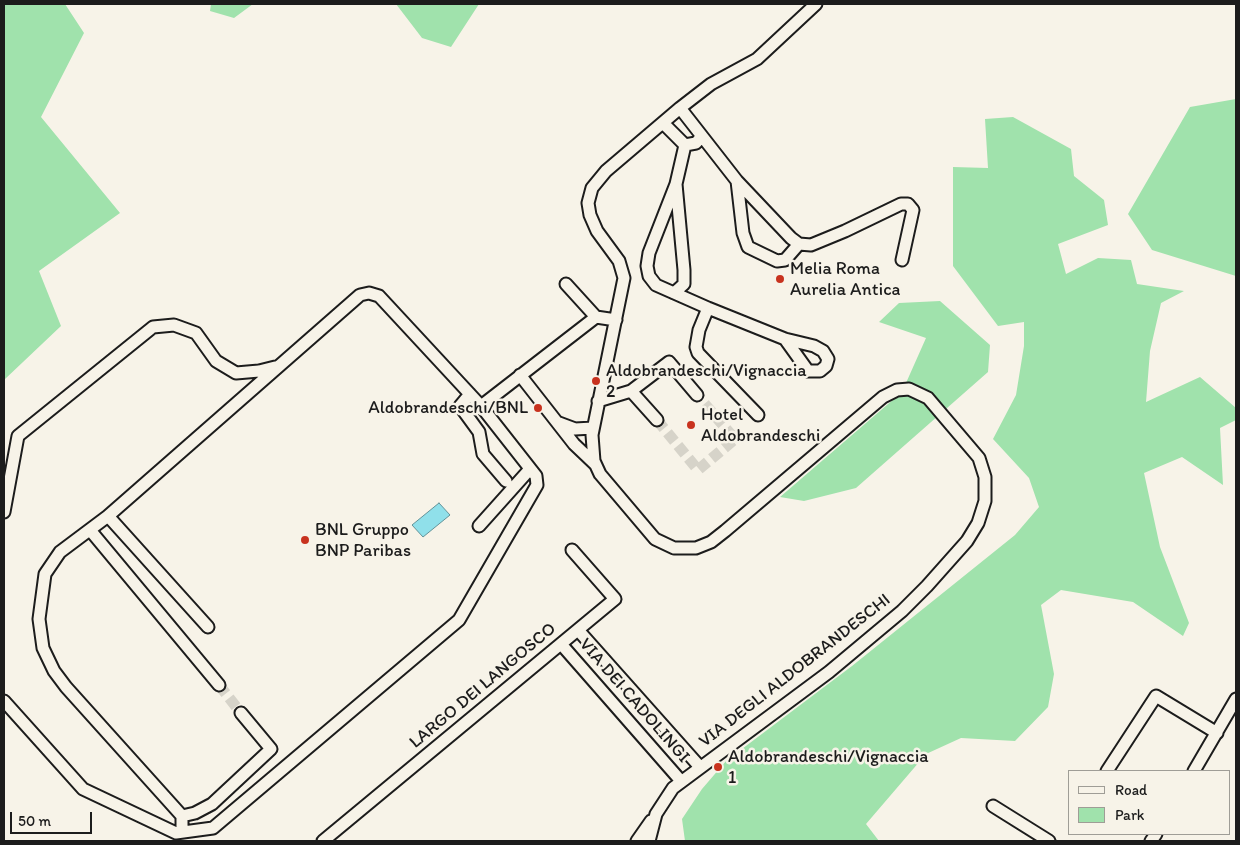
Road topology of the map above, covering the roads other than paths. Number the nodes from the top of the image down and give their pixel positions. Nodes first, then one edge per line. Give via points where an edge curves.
1 (816, 4) edge
2 (680, 108) junction
3 (664, 123) junction
4 (701, 137) junction
5 (685, 145) junction
6 (737, 181) junction
7 (676, 184) junction
8 (799, 244) junction
9 (902, 260) dead end
10 (566, 284) dead end
11 (674, 293) junction
12 (708, 308) junction
13 (596, 317) junction
14 (616, 320) junction
15 (785, 339) dead end
16 (279, 366) junction
17 (520, 375) junction
18 (631, 391) junction
19 (470, 394) junction
20 (697, 396) tunnel mouth
21 (598, 401) junction
22 (481, 406) junction
23 (758, 415) dead end
24 (656, 420) tunnel mouth
25 (559, 423) junction
26 (593, 428) junction
27 (596, 466) junction
28 (530, 469) junction
29 (506, 481) dead end
30 (4, 512) edge
31 (108, 516) junction
32 (479, 526) dead end
33 (90, 530) junction
34 (572, 550) dead end
35 (208, 627) dead end
36 (578, 630) junction
37 (561, 644) junction
38 (219, 686) tunnel mouth
39 (1236, 699) edge
40 (4, 701) edge
41 (241, 713) tunnel mouth
42 (1233, 714) edge
43 (1217, 733) junction
44 (700, 766) junction
45 (1109, 770) edge
46 (1195, 770) edge
47 (681, 781) junction
48 (993, 806) dead end
49 (656, 814) junction
50 (182, 816) junction
51 (182, 832) junction
52 (323, 841) edge
53 (637, 841) edge
54 (649, 841) edge
55 (1049, 841) edge

1 - 2 street, VIA DEGLI ALDOBRANDESCHI via 757,59 711,84
2 - 3 street, VIA DEGLI ALDOBRANDESCHI
2 - 4 street
3 - 5 street
3 - 14 street, VIA DEGLI ALDOBRANDESCHI via 600,177 588,198 592,220 624,272
4 - 5 street via 696,143
4 - 6 street
5 - 7 street
6 - 8 street
6 - 8 street via 743,233 748,247 777,261 785,260
7 - 11 street via 684,284
7 - 11 street via 649,253 648,266 649,276 656,285
8 - 9 street via 811,245 906,203 913,210
10 - 13 street
11 - 12 street
12 - 15 street
12 - 23 street via 696,340 698,353
13 - 14 street
13 - 17 street
14 - 21 street, VIA DEGLI ALDOBRANDESCHI
16 - 19 street via 360,295 369,293 379,296
16 - 30 street via 236,373 216,361 196,332 174,325 152,327 18,436
16 - 31 street
17 - 22 street
17 - 25 street
18 - 20 street via 669,362
18 - 21 street
18 - 24 street
19 - 22 street
19 - 29 street via 460,406 479,432 483,454
21 - 26 street, VIA DEGLI ALDOBRANDESCHI
22 - 28 street
25 - 26 street via 575,429
25 - 27 street
26 - 27 street, VIA DEGLI ALDOBRANDESCHI via 592,450
27 - 44 street, VIA DEGLI ALDOBRANDESCHI via 650,535 664,545 682,549 711,542 883,397 896,390 914,390 928,398 974,452 982,467 986,496 978,523 963,546 927,586 829,672
28 - 32 street
28 - 51 street via 536,476 537,485 459,620 213,828
31 - 33 street
31 - 35 street
33 - 38 street
33 - 50 street via 60,552 45,574 39,619 43,648 66,687
34 - 36 street, LARGO DEI LANGOSCO via 615,599
36 - 37 street, LARGO DEI LANGOSCO
36 - 44 street, VIA DEI CADOLINGI
37 - 47 street, VIA DEI CADOLINGI
37 - 52 street, LARGO DEI LANGOSCO
39 - 42 street
40 - 51 street via 83,789 176,833
41 - 50 street via 271,749 212,804
42 - 43 street
43 - 45 street via 1156,696
43 - 46 street
44 - 47 street, VIA DEGLI ALDOBRANDESCHI
47 - 49 street, VIA DEGLI ALDOBRANDESCHI
48 - 55 street
49 - 53 street
49 - 54 street, VIA DEGLI ALDOBRANDESCHI
50 - 51 street

